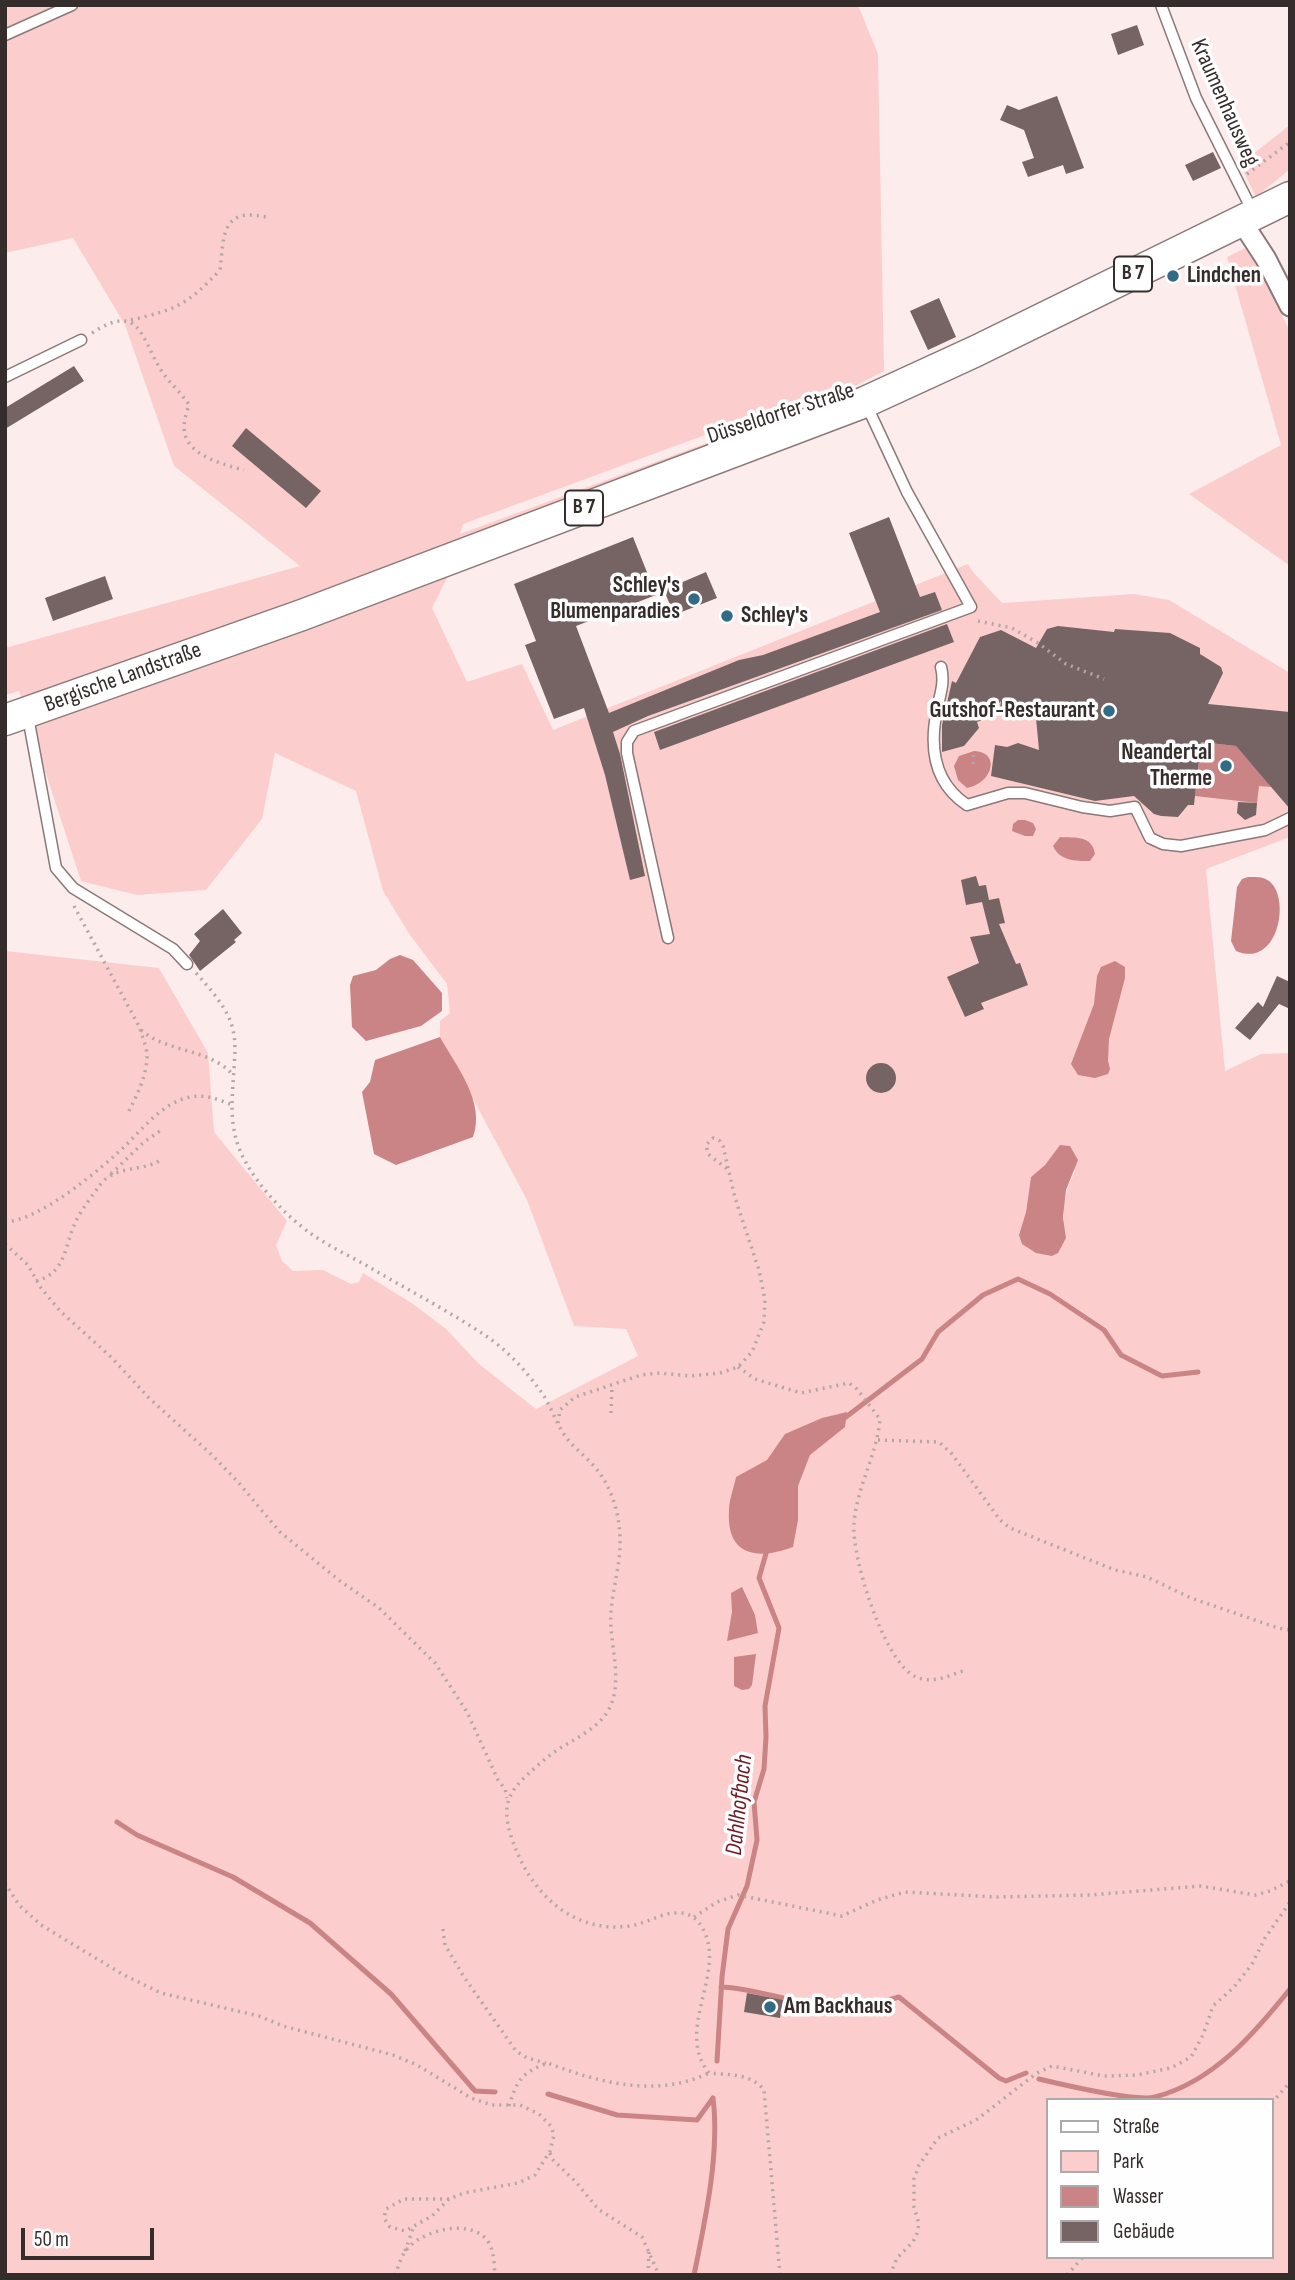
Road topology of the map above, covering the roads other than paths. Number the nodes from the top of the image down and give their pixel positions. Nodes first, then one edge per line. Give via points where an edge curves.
1 (72, 5) edge
2 (1161, 5) edge
3 (5, 35) edge
4 (1290, 197) edge
5 (1248, 219) junction
6 (1290, 306) edge
7 (81, 340) road end
8 (5, 376) edge
9 (865, 402) junction
10 (241, 636) joint
11 (941, 667) dead end
12 (16, 716) edge
13 (1290, 818) edge
14 (668, 938) dead end
15 (187, 964) road end

1 - 3 lane
2 - 5 lane, Kraumenhausweg via 1196,98 1238,182
4 - 5 main road, Düsseldorfer Straße / B 7
5 - 6 street
5 - 9 main road, Düsseldorfer Straße / B 7
7 - 8 lane
9 - 10 main road, Düsseldorfer Straße / B 7
9 - 14 lane via 913,503 971,607 634,731 627,753
10 - 12 main road, Bergische Landstraße / B 7
11 - 13 lane via 944,679 934,729 935,755 940,778 967,805 1025,793 1110,811 1136,807 1150,838 1181,846 1265,830
12 - 15 lane via 56,868 73,888 173,948

